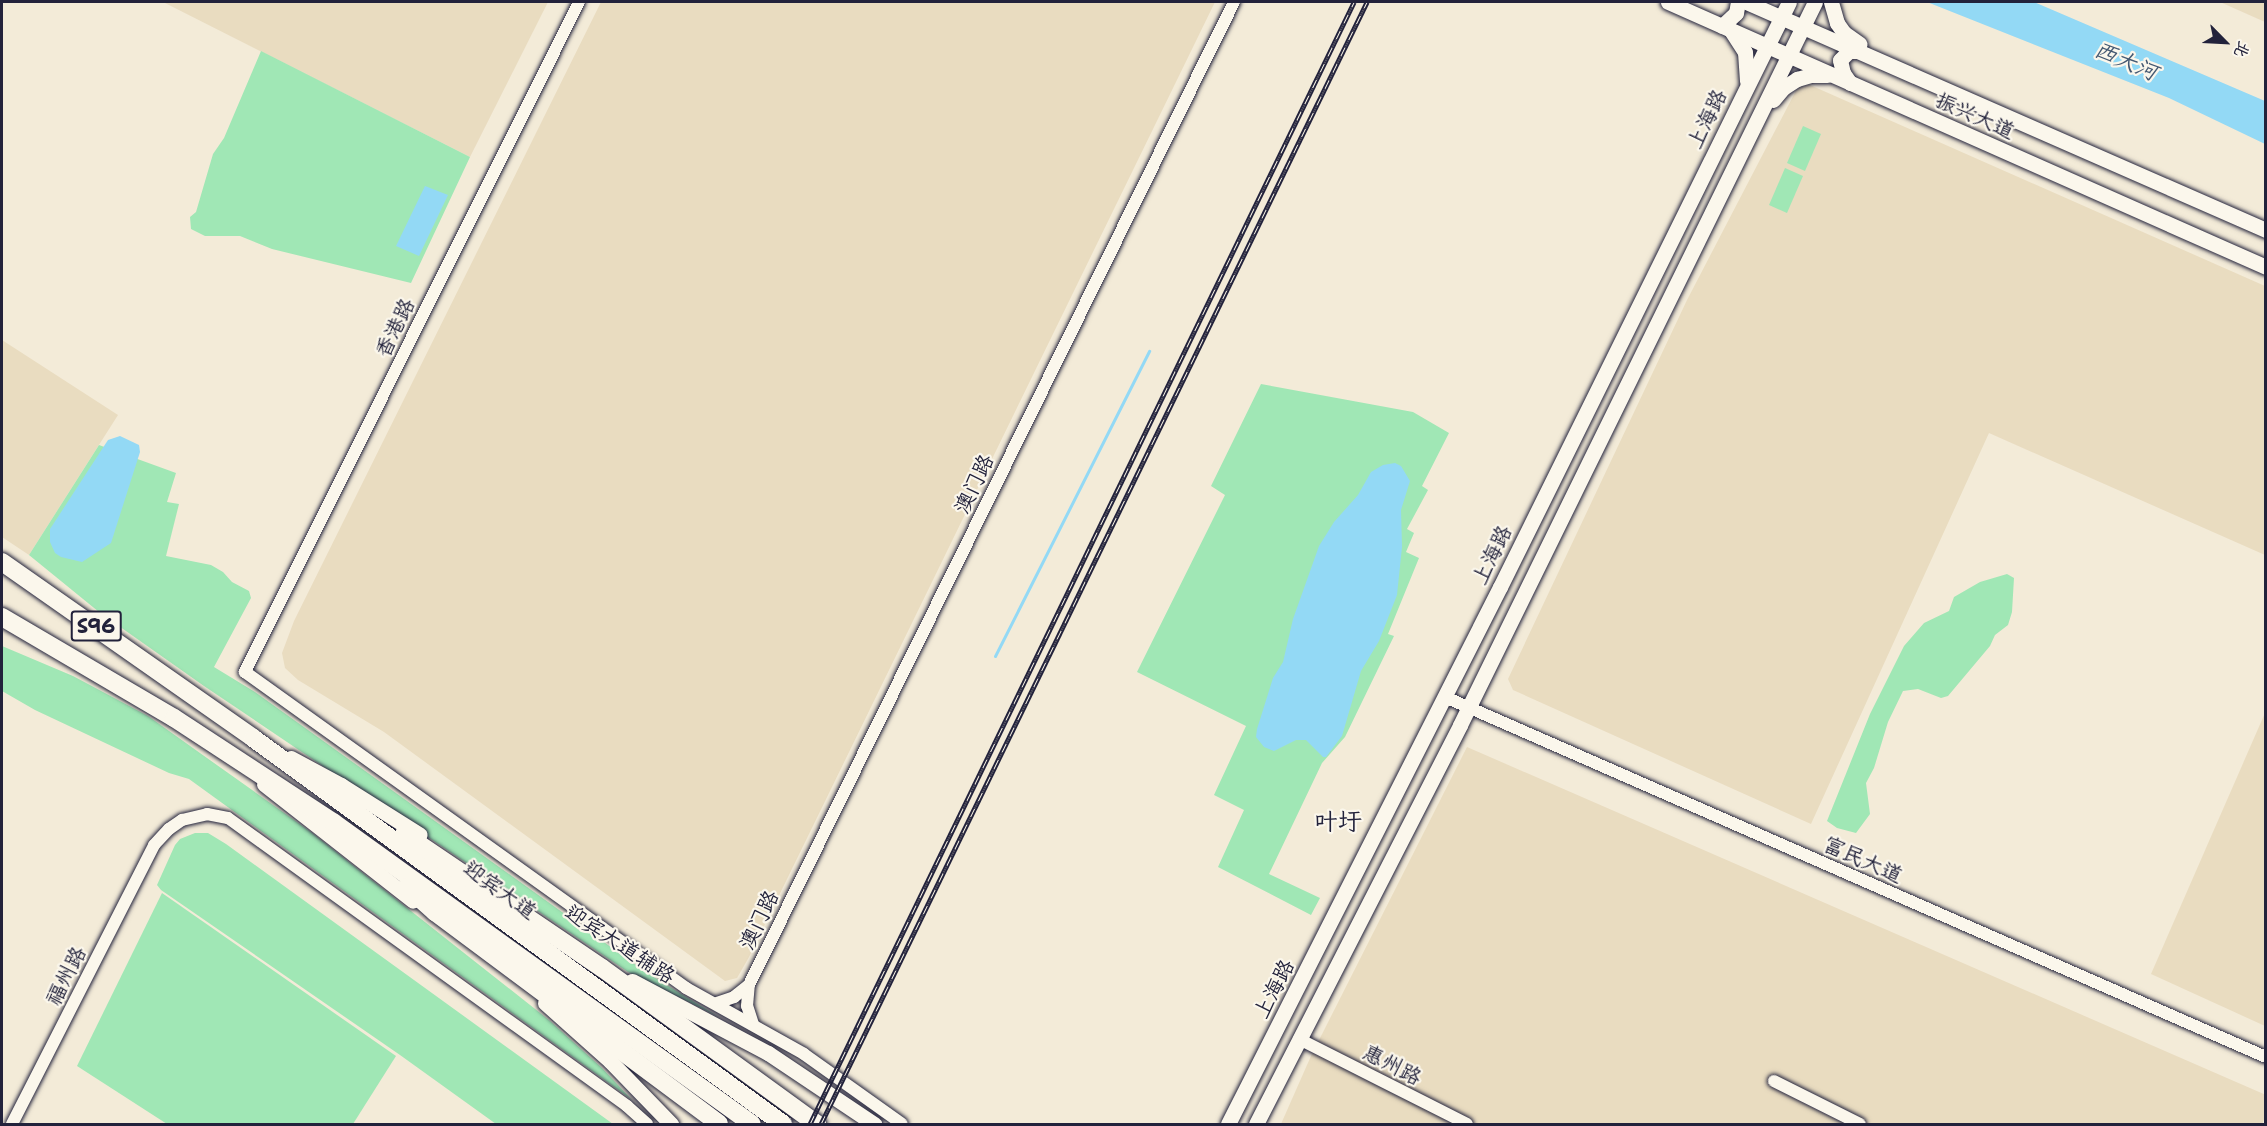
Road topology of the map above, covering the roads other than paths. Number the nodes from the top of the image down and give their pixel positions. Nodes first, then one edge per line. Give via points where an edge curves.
1 (579, 2) edge
2 (1234, 2) edge
3 (1668, 2) edge
4 (1738, 2) edge
5 (1746, 2) edge
6 (1789, 2) edge
7 (1815, 2) edge
8 (1832, 2) edge
9 (1781, 17) junction
10 (1803, 27) junction
11 (1726, 28) junction
12 (1767, 46) junction
13 (1859, 51) junction
14 (1789, 56) junction
15 (1895, 67) junction
16 (1832, 75) junction
17 (1851, 84) junction
18 (1747, 86) junction
19 (1771, 91) junction
20 (1758, 118) junction
21 (2265, 230) edge
22 (2265, 267) edge
23 (2, 562) edge
24 (1500, 587) junction
25 (1524, 594) junction
26 (2, 617) edge
27 (1445, 697) junction
28 (1468, 709) junction
29 (253, 738) junction
30 (236, 757) junction
31 (1394, 798) junction
32 (1418, 807) junction
33 (333, 822) junction
34 (749, 984) junction
35 (717, 1003) junction
36 (753, 1024) junction
37 (1299, 1039) junction
38 (2265, 1057) edge
39 (1774, 1081) dead end
40 (627, 1106) junction
41 (12, 1125) edge
42 (639, 1125) edge
43 (647, 1125) edge
44 (671, 1125) edge
45 (719, 1125) edge
46 (752, 1125) edge
47 (783, 1125) edge
48 (817, 1125) edge
49 (874, 1125) edge
50 (902, 1125) edge
51 (1228, 1125) edge
52 (1256, 1125) edge
53 (1467, 1125) edge
54 (1860, 1125) edge

1 - 35 street, 香港路 via 245,672 686,988
2 - 34 street, 澳门路
3 - 11 main road, 振兴大道
4 - 11 main road
5 - 9 main road, 振兴大道
6 - 9 main road, 上海路
7 - 10 main road
8 - 15 main road via 1844,33
9 - 10 main road, 振兴大道
9 - 12 main road, 上海路
10 - 13 main road, 振兴大道
10 - 14 main road
11 - 12 main road, 振兴大道
11 - 18 main road via 1745,52
12 - 14 main road, 振兴大道
12 - 18 main road, 上海路
13 - 15 main road, 振兴大道
13 - 17 main road via 1849,51 1840,60
14 - 16 main road, 振兴大道
14 - 19 main road
15 - 21 main road, 振兴大道
16 - 17 main road, 振兴大道
16 - 20 main road via 1797,79 1783,88
17 - 22 main road, 振兴大道
18 - 19 main road via 1762,81
18 - 24 main road, 上海路
19 - 20 main road
20 - 25 main road
23 - 29 highway, 迎宾大道 / S96
24 - 25 main road via 1501,595 1510,600
24 - 27 main road, 上海路
25 - 28 main road
26 - 30 highway, 迎宾大道 / S96
27 - 28 street, 富民大道
27 - 31 main road, 上海路
28 - 32 main road
28 - 38 street, 富民大道
29 - 47 highway, 迎宾大道
29 - 48 highway via 452,865 602,968
29 - 49 main road, 迎宾大道辅路 via 341,785 638,985 768,1053
30 - 33 highway, 迎宾大道
30 - 44 main road via 277,796 546,1004 610,1061
31 - 32 main road via 1409,798
31 - 51 main road, 上海路
32 - 37 main road
33 - 45 highway via 435,912
33 - 46 highway, 迎宾大道
34 - 35 street via 734,997
34 - 36 street via 747,1006
35 - 36 street
36 - 50 street via 804,1053
37 - 52 main road
37 - 53 street, 惠州路
39 - 54 street
40 - 41 street, 福州路 via 228,818 207,814 182,819 154,845
40 - 42 street
40 - 43 street

